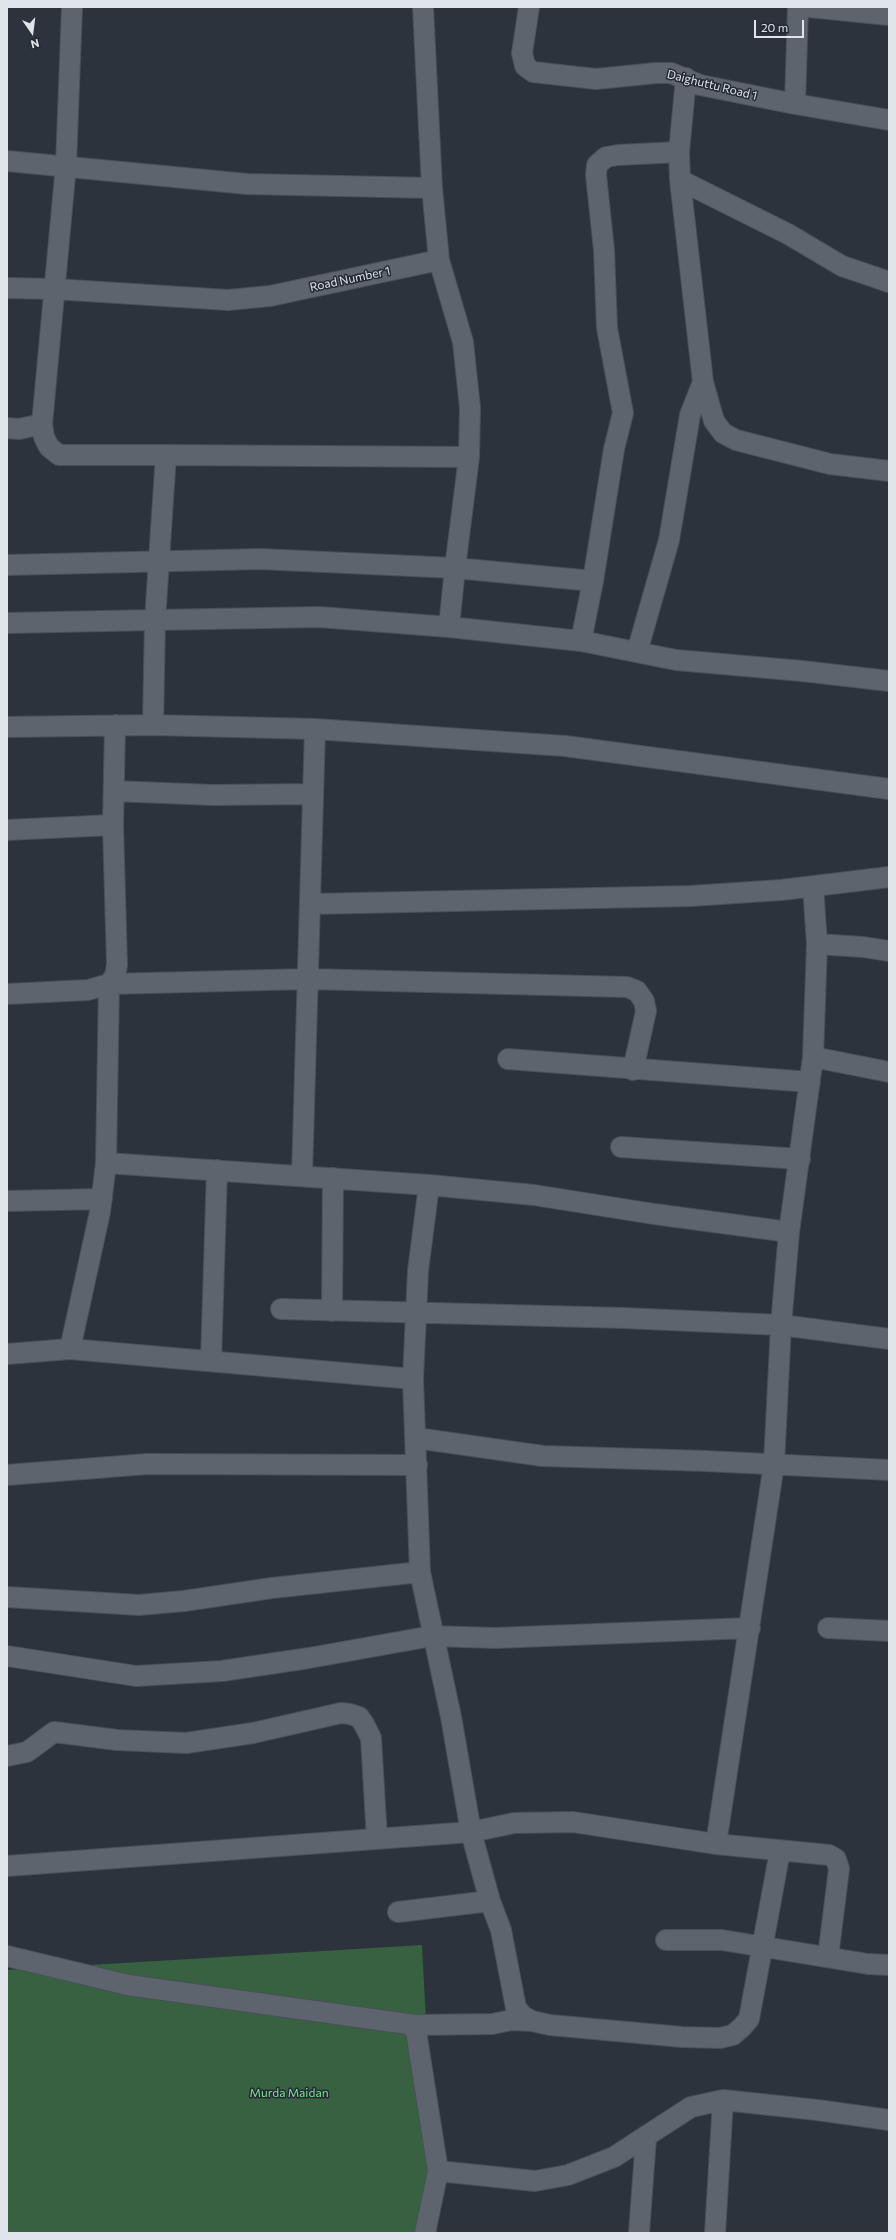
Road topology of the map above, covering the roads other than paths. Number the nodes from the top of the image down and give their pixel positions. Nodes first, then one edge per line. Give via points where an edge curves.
1 (72, 7) edge
2 (423, 7) edge
3 (529, 7) edge
4 (798, 7) edge
5 (809, 7) edge
6 (889, 15) edge
7 (686, 78) junction
8 (795, 104) junction
9 (889, 120) edge
10 (679, 152) junction
11 (7, 161) edge
12 (66, 165) junction
13 (680, 180) junction
14 (432, 188) junction
15 (439, 260) junction
16 (889, 282) edge
17 (7, 288) edge
18 (54, 289) junction
19 (703, 382) junction
20 (42, 424) junction
21 (7, 428) edge
22 (166, 455) junction
23 (469, 457) junction
24 (889, 471) edge
25 (159, 561) junction
26 (7, 565) edge
27 (455, 568) junction
28 (593, 581) junction
29 (155, 620) junction
30 (7, 623) edge
31 (449, 627) junction
32 (581, 641) junction
33 (637, 652) junction
34 (889, 681) edge
35 (115, 725) junction
36 (153, 725) junction
37 (7, 727) edge
38 (315, 730) junction
39 (889, 789) edge
40 (114, 791) junction
41 (313, 794) junction
42 (113, 825) junction
43 (7, 830) edge
44 (889, 877) edge
45 (812, 886) junction
46 (311, 904) junction
47 (816, 944) junction
48 (889, 951) edge
49 (308, 979) junction
50 (109, 984) junction
51 (7, 994) edge
52 (813, 1057) junction
53 (508, 1059) dead end
54 (633, 1070) junction
55 (889, 1072) edge
56 (810, 1082) junction
57 (621, 1147) dead end
58 (800, 1159) junction
59 (106, 1162) junction
60 (217, 1170) junction
61 (302, 1176) junction
62 (333, 1178) junction
63 (429, 1184) junction
64 (102, 1199) junction
65 (7, 1201) edge
66 (789, 1232) junction
67 (281, 1309) dead end
68 (332, 1311) junction
69 (415, 1313) junction
70 (781, 1325) junction
71 (889, 1339) edge
72 (70, 1349) junction
73 (7, 1354) edge
74 (211, 1361) junction
75 (413, 1379) junction
76 (416, 1438) junction
77 (774, 1464) junction
78 (416, 1465) junction
79 (889, 1470) edge
80 (7, 1475) edge
81 (420, 1572) junction
82 (7, 1597) edge
83 (750, 1628) junction
84 (828, 1628) dead end
85 (889, 1631) edge
86 (432, 1636) junction
87 (7, 1656) edge
88 (7, 1756) edge
89 (471, 1832) junction
90 (377, 1839) junction
91 (716, 1844) junction
92 (780, 1851) junction
93 (7, 1866) edge
94 (490, 1901) junction
95 (398, 1912) dead end
96 (666, 1940) dead end
97 (762, 1946) junction
98 (7, 1956) edge
99 (828, 1957) junction
100 (889, 1965) edge
101 (532, 2021) junction
102 (414, 2025) junction
103 (723, 2100) junction
104 (889, 2120) edge
105 (646, 2138) junction
106 (438, 2171) junction
107 (425, 2233) edge
108 (639, 2233) edge
109 (714, 2233) edge

1 - 12 street
2 - 14 street
3 - 7 street, Daighuttu Road 1 via 522,53 525,66 533,72 596,79 656,72
4 - 8 street
5 - 6 street
7 - 8 street, Daighuttu Road 1 via 700,85
7 - 10 street
8 - 9 street, Daighuttu Road 1
10 - 13 street
10 - 28 street via 618,155 606,157 597,164 607,328 623,413 614,449
11 - 12 street
12 - 14 street via 247,184
12 - 18 street
13 - 16 street via 788,234 842,266
13 - 19 street
14 - 15 street
15 - 18 street, Road Number 1 via 270,296 228,300
15 - 23 street via 463,342 470,408
17 - 18 street, Road Number 1
18 - 20 street
19 - 24 street via 714,421 723,433 736,440 830,464
19 - 33 street via 690,415 669,540
20 - 21 street via 20,429
20 - 22 street via 49,447 58,455
22 - 23 street
22 - 25 street
23 - 27 street
25 - 26 street
25 - 27 street via 260,559
25 - 29 street
27 - 28 street
27 - 31 street
28 - 32 street
29 - 30 street
29 - 31 street via 319,617
29 - 36 street
31 - 32 street
32 - 33 street
33 - 34 street via 676,660
35 - 36 street
35 - 37 street
35 - 40 street
36 - 38 street
38 - 39 street via 565,746
38 - 41 street
40 - 41 street via 212,795
40 - 42 street
41 - 46 street
42 - 43 street
42 - 50 street via 117,965
44 - 45 street
45 - 46 street via 692,896
45 - 47 street
46 - 49 street
47 - 48 street
47 - 52 street
49 - 50 street
49 - 54 street via 628,987 637,991 644,1001 646,1011
49 - 61 street
50 - 51 street via 88,990
50 - 59 street
52 - 55 street
52 - 56 street
53 - 54 street
54 - 56 street
56 - 58 street
57 - 58 street
58 - 66 street
59 - 60 street
59 - 64 street
60 - 61 street
60 - 74 street
61 - 62 street
62 - 63 street
62 - 68 street
63 - 66 street via 534,1195
63 - 69 street
64 - 65 street
64 - 72 street
66 - 70 street
67 - 68 street
68 - 69 street
69 - 70 street
69 - 75 street
70 - 71 street
70 - 77 street
72 - 73 street
72 - 74 street
74 - 75 street
75 - 76 street
76 - 77 street via 544,1456
76 - 78 street
77 - 79 street
77 - 83 street
78 - 80 street via 147,1464
78 - 81 street
81 - 82 street via 139,1605
81 - 86 street
83 - 86 street via 495,1638
83 - 91 street
84 - 85 street
86 - 87 street via 222,1671 136,1676
86 - 89 street via 451,1717
88 - 90 street via 27,1752 54,1732 117,1740 186,1743 253,1733 341,1713 350,1714 359,1717 371,1738
89 - 90 street
89 - 91 street via 514,1824 573,1822
89 - 94 street
90 - 93 street
91 - 92 street
92 - 97 street
92 - 99 street via 829,1855 838,1862
94 - 95 street
94 - 101 street via 501,1930 516,2008
96 - 97 street via 722,1940
97 - 99 street
97 - 101 street via 749,2019 732,2035 720,2038 682,2037 550,2025
98 - 102 street via 128,1985
99 - 100 street
101 - 102 street
102 - 106 street
103 - 104 street
103 - 105 street via 692,2107
103 - 109 street
105 - 106 street via 614,2157 568,2176 535,2181
105 - 108 street
106 - 107 street

